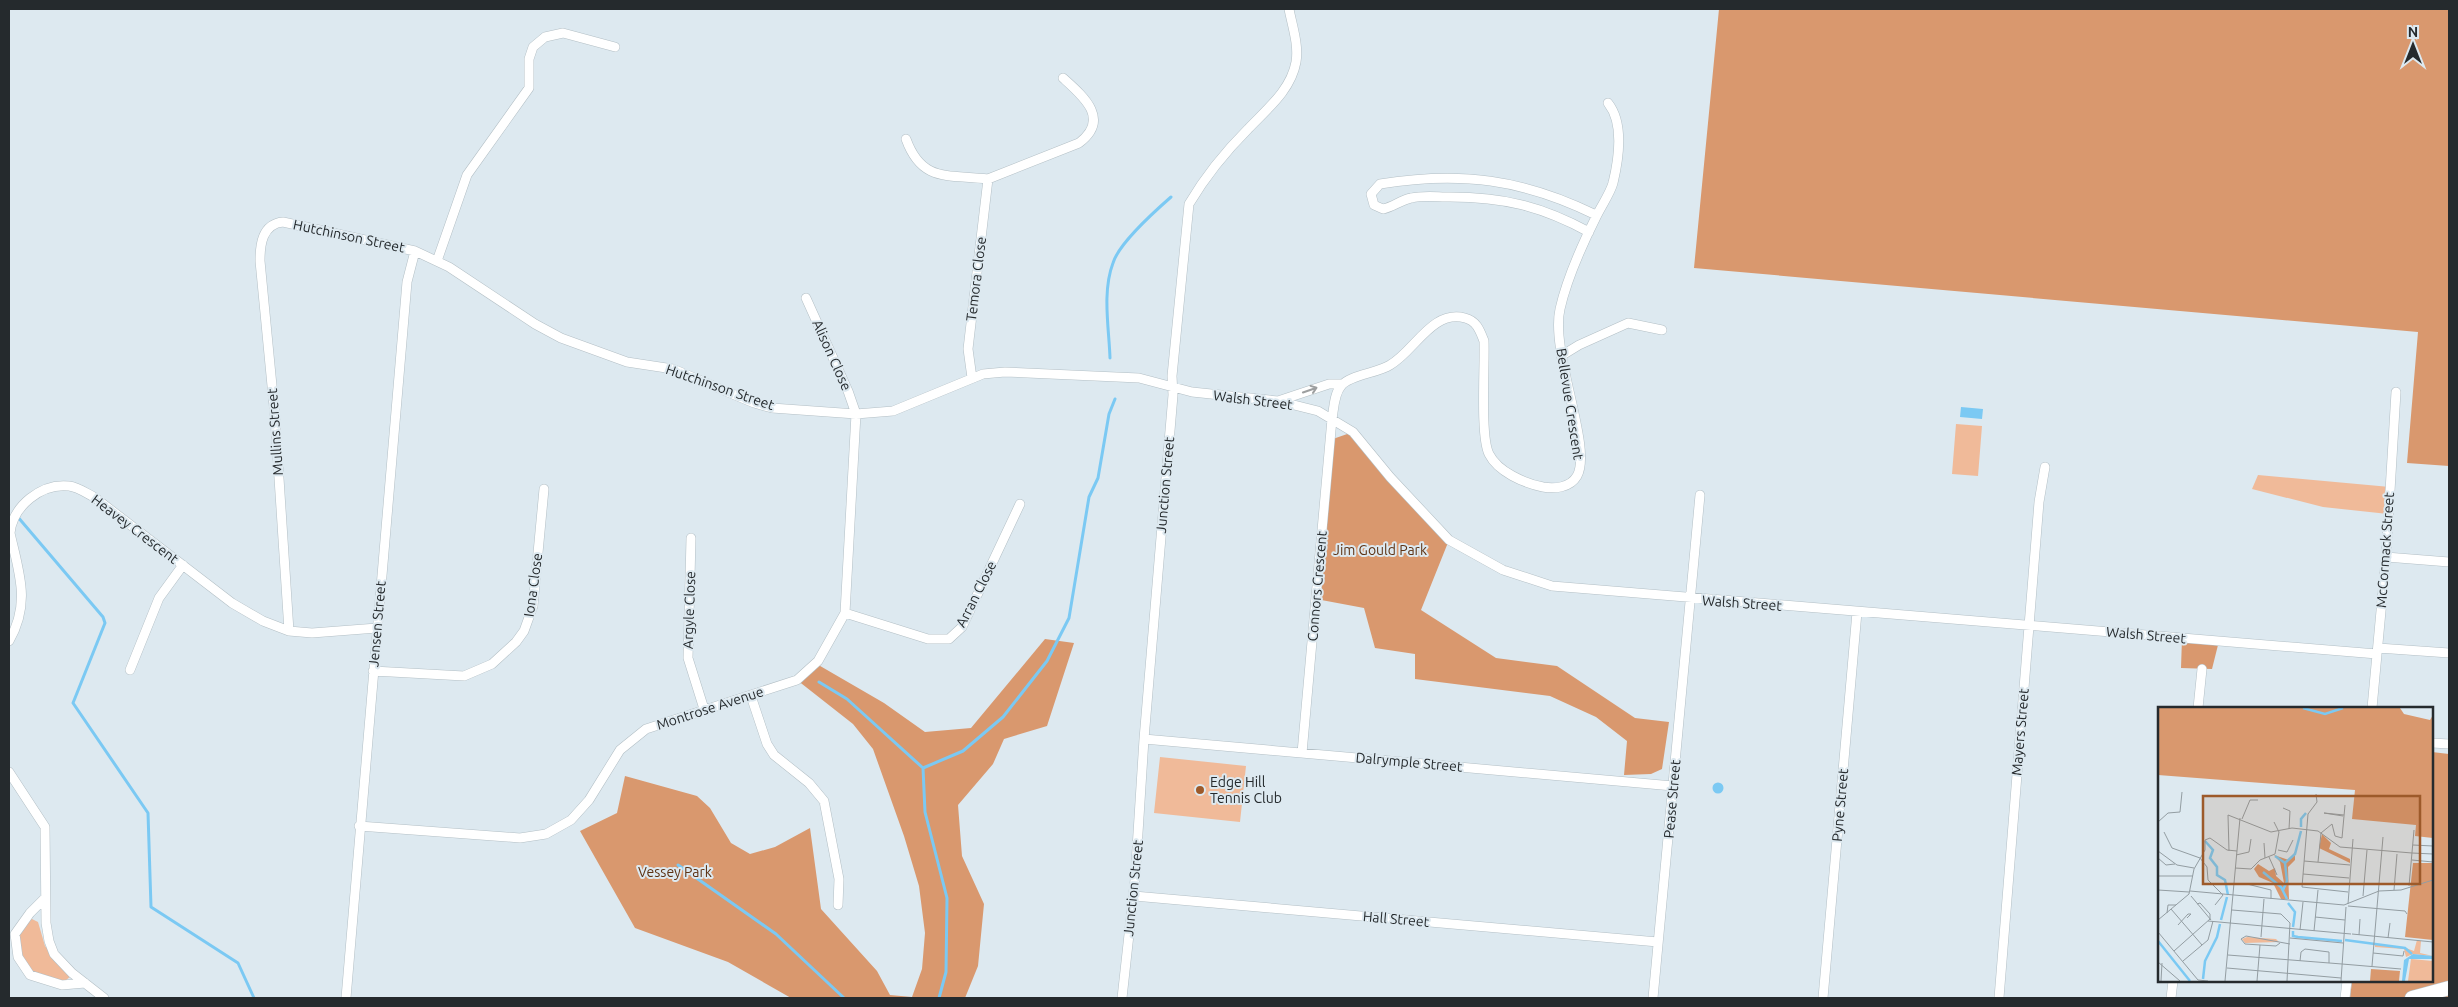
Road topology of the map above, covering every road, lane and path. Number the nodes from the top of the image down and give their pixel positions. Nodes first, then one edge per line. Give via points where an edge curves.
1 (1289, 9) edge
2 (615, 46) dead end
3 (1063, 78) dead end
4 (1608, 103) dead end
5 (906, 139) dead end
6 (988, 179) junction
7 (1596, 215) junction
8 (1589, 232) junction
9 (265, 234) joint
10 (415, 250) junction
11 (437, 260) junction
12 (806, 298) dead end
13 (1662, 330) dead end
14 (1561, 356) junction
15 (972, 378) junction
16 (1342, 384) junction
17 (1172, 386) junction
18 (2396, 392) dead end
19 (1278, 402) junction
20 (856, 414) junction
21 (1332, 419) junction
22 (2045, 467) dead end
23 (544, 489) dead end
24 (1700, 495) dead end
25 (1020, 504) dead end
26 (691, 538) dead end
27 (2386, 557) junction
28 (2449, 562) edge
29 (183, 565) junction
30 (1690, 599) junction
31 (1857, 612) junction
32 (845, 613) junction
33 (2029, 626) junction
34 (377, 628) junction
35 (289, 631) junction
36 (9, 641) edge
37 (2378, 651) junction
38 (2449, 653) edge
39 (2202, 669) dead end
40 (130, 670) dead end
41 (373, 671) junction
42 (751, 696) junction
43 (2198, 707) edge
44 (2372, 707) edge
45 (704, 709) junction
46 (1144, 739) junction
47 (2433, 742) edge
48 (2449, 744) edge
49 (1302, 753) junction
50 (9, 772) edge
51 (1674, 786) junction
52 (359, 826) junction
53 (1134, 896) junction
54 (45, 898) junction
55 (838, 905) dead end
56 (1658, 942) junction
57 (2173, 982) edge
58 (2347, 982) edge
59 (85, 983) junction
60 (2449, 988) edge
61 (104, 998) edge
62 (346, 998) edge
63 (1122, 998) edge
64 (1653, 998) edge
65 (1823, 998) edge
66 (1999, 998) edge
67 (2172, 998) edge
68 (2345, 998) edge
69 (2412, 998) edge

1 - 17 street, Junction Street via 1297,61 1291,77 1282,93 1198,188 1189,204
2 - 11 street via 563,33 545,36 533,47 529,59 529,88 468,175
3 - 6 street via 1091,106 1093,123 1086,138
4 - 7 street, Bellevue Crescent via 1617,118 1618,142 1612,184
5 - 6 street via 916,161 927,171
6 - 15 street, Temora Close via 968,349
7 - 8 street, Bellevue Crescent
7 - 8 street via 1550,194 1480,178 1406,180 1380,184 1371,194 1374,205 1383,210 1417,197 1506,200 1560,216
8 - 14 street, Bellevue Crescent via 1560,308
9 - 10 street, Hutchinson Street via 273,225 283,222
9 - 35 street, Mullins Street via 260,261 275,417
10 - 11 street, Hutchinson Street
10 - 34 street, Jensen Street via 407,282
11 - 20 street, Hutchinson Street via 561,338 628,362 673,369 772,408
12 - 20 street, Alison Close
13 - 14 street via 1628,323
14 - 16 street, Bellevue Crescent via 1581,459 1572,482 1556,488 1539,486 1514,476 1498,466 1489,454 1485,436 1484,341 1469,319 1454,317 1436,324 1391,365
15 - 17 street, Hutchinson Street via 1005,372 1139,378
15 - 20 street, Hutchinson Street via 892,411
19 -> 16 street, Bellevue Crescent via 1329,384
16 - 21 street via 1337,392
17 - 19 street, Walsh Street via 1209,395
17 - 46 street, Junction Street
18 - 27 street, McCormack Street
19 - 21 street, Walsh Street via 1305,407
20 - 32 street, Montrose Avenue
21 - 30 street, Walsh Street via 1353,432 1449,540 1503,570 1552,586
21 - 49 street, Connors Crescent
22 - 33 street, Mayers Street via 2040,491
23 - 41 street, Iona Close via 533,606 527,625 516,642 492,664 464,676
24 - 30 street, Pease Street
25 - 32 street, Arran Close via 962,627 949,638 928,639
26 - 45 street, Argyle Close via 688,658
27 - 28 street
27 - 37 street, McCormack Street
29 - 35 street, Heavey Crescent via 232,603
29 - 36 street, Heavey Crescent via 83,491 60,486 33,496 22,504 11,523 22,600 19,623
29 - 40 street via 159,598
30 - 31 street, Walsh Street
30 - 51 street, Pease Street
31 - 33 street, Walsh Street
31 - 65 street, Pyne Street
32 - 42 street, Montrose Avenue via 818,661 797,680
33 - 37 street, Walsh Street
33 - 66 street, Mayers Street
34 - 35 street, Heavey Crescent
34 - 41 street, Jensen Street
37 - 38 street, Walsh Street
37 - 44 street, McCormack Street
39 - 43 street
41 - 52 street, Jensen Street
42 - 45 street, Montrose Avenue
42 - 55 street via 767,744 774,755 809,782 824,801 839,879
45 - 52 street, Montrose Avenue via 653,726 631,739 620,750 580,812 560,828 546,834 520,838
46 - 49 street, Dalrymple Street
46 - 53 street, Junction Street
47 - 48 street
49 - 51 street, Dalrymple Street
50 - 54 street via 45,827
51 - 56 street, Pease Street
52 - 62 street, Jensen Street
53 - 56 street, Hall Street
53 - 63 street, Junction Street
54 - 59 street via 49,942 54,954
54 - 59 street via 15,934 18,956 30,975 62,985
56 - 64 street, Pease Street
57 - 67 street
58 - 68 street
59 - 61 street
60 - 69 street

